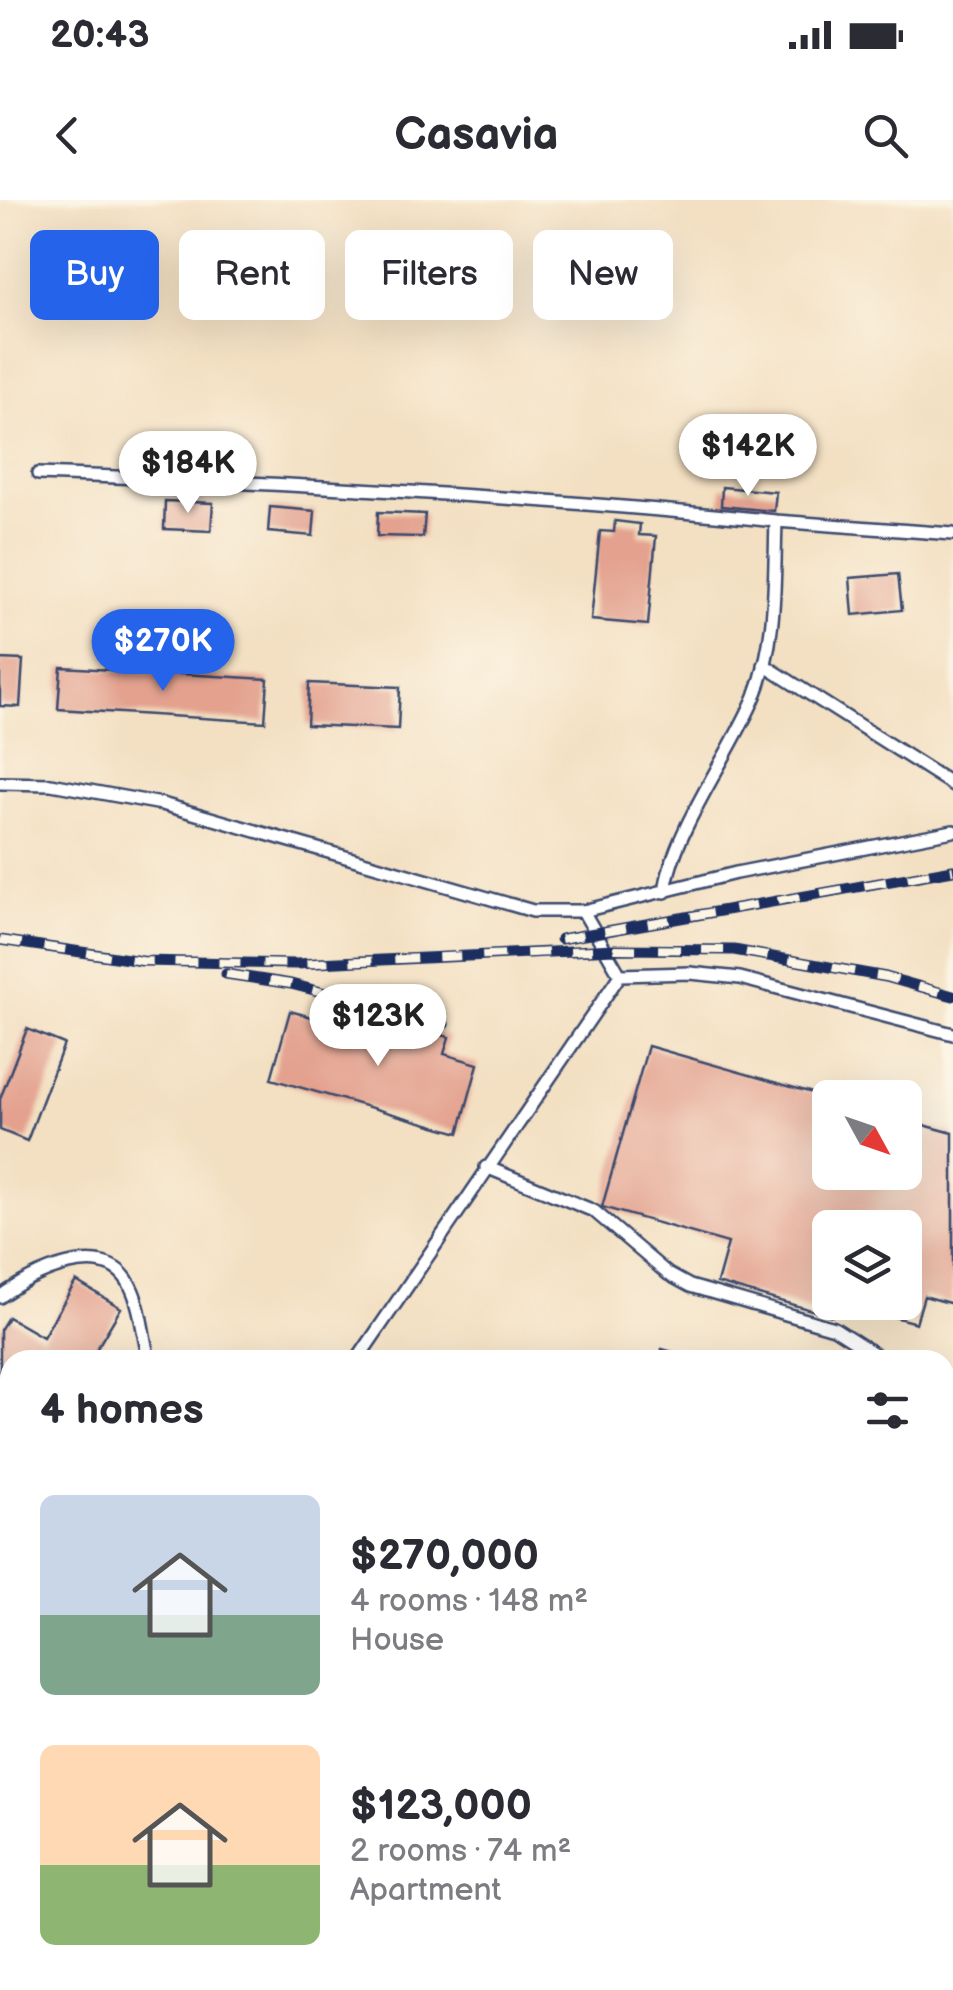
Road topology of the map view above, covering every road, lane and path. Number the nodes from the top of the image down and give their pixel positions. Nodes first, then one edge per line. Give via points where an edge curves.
1 (38, 474) dead end
2 (776, 521) junction
3 (953, 534) edge
4 (764, 665) junction
5 (0, 783) edge
6 (953, 785) edge
7 (953, 832) edge
8 (665, 892) junction
9 (583, 911) junction
10 (620, 975) junction
11 (953, 1034) edge
12 (486, 1167) junction
13 (0, 1297) edge
14 (147, 1350) edge
15 (364, 1350) edge
16 (868, 1350) edge

1 - 2 lane via 360,486
2 - 3 lane
2 - 4 lane
4 - 6 lane
4 - 8 lane
5 - 9 lane via 102,791 533,912
7 - 8 lane
8 - 9 lane
9 - 10 lane
10 - 11 lane via 740,978
10 - 12 lane
12 - 15 lane
12 - 16 lane via 594,1211 690,1286 834,1328
13 - 14 lane via 72,1262 104,1262 132,1287

